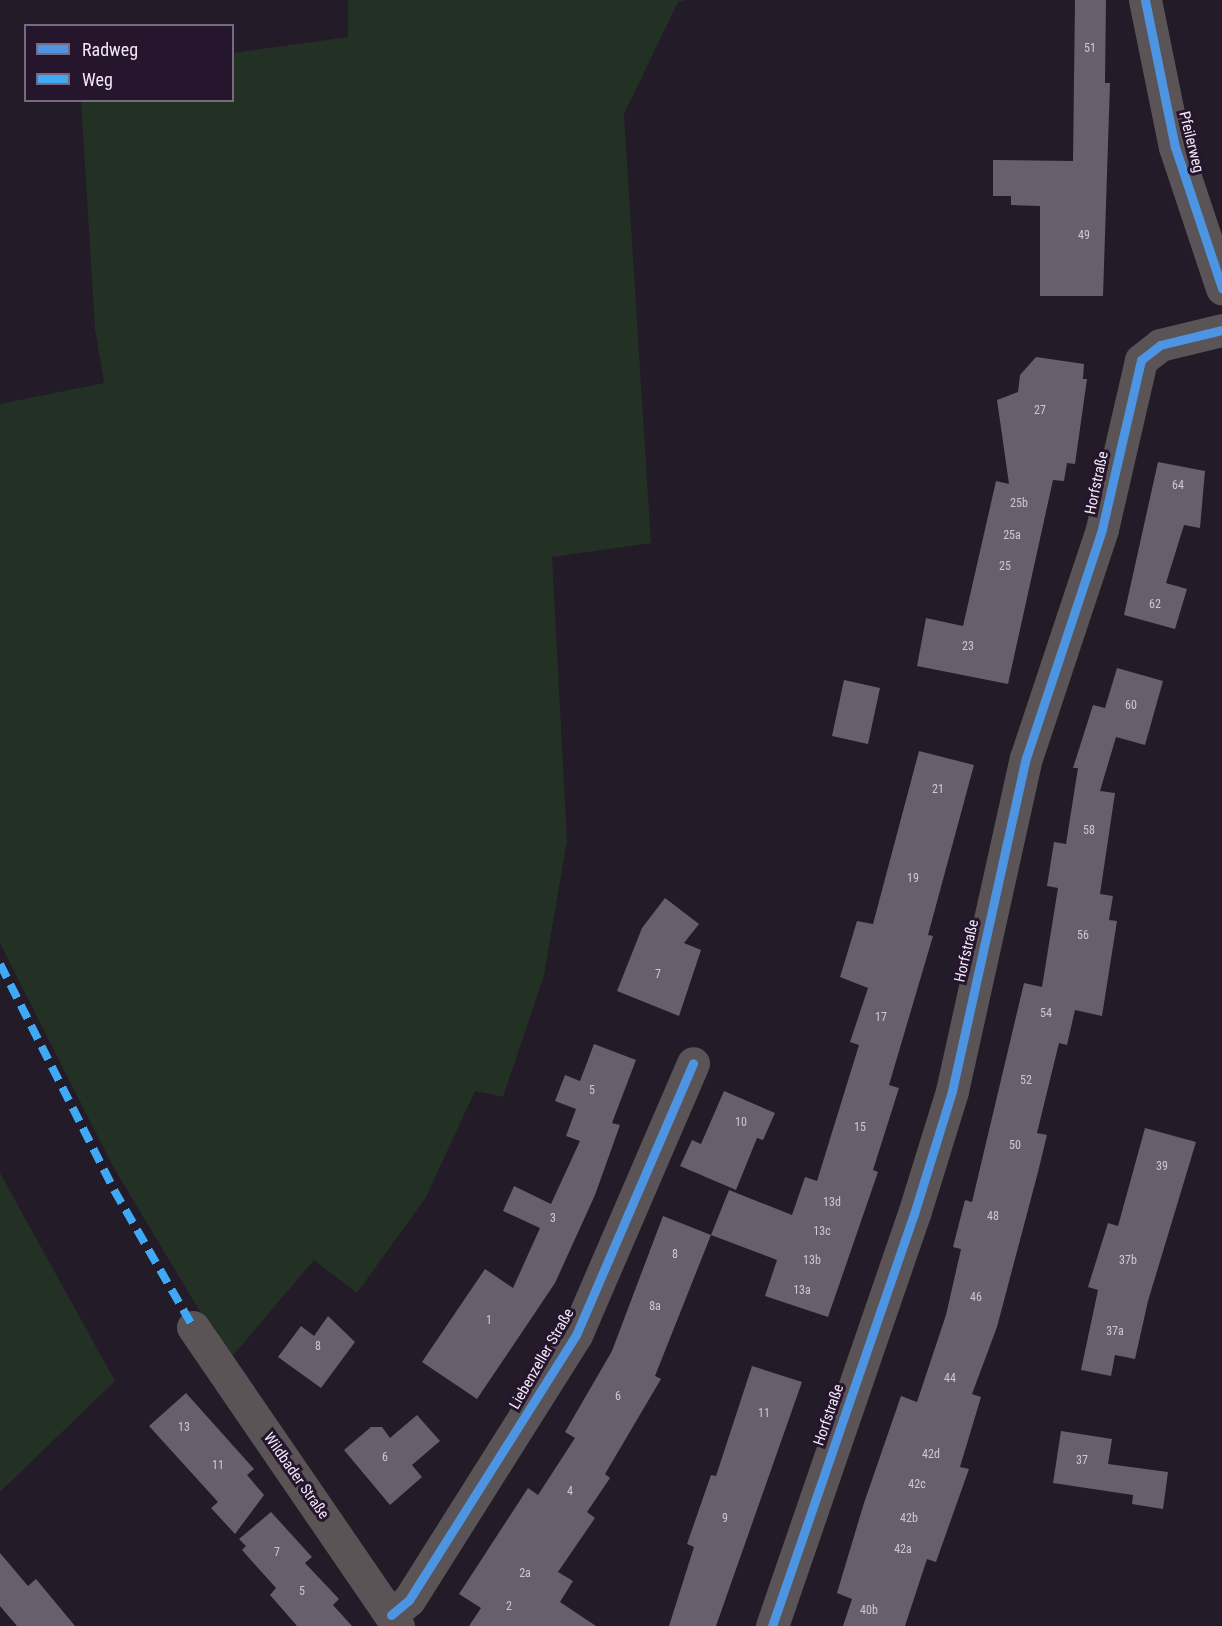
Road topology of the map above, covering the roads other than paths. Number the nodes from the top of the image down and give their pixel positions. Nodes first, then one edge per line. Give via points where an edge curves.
1 (1145, 0) edge
2 (1222, 288) edge
3 (1222, 330) edge
4 (693, 1063) dead end
5 (193, 1327) dead end
6 (395, 1620) edge
7 (772, 1626) edge

1 - 2 street, Pfeilerweg via 1175,147
3 - 7 street, Horfstraße via 1160,345 1141,360 1102,529 1026,758 952,1091 914,1214
4 - 6 street, Liebenzeller Straße via 576,1335
5 - 6 street, Wildbader Straße

